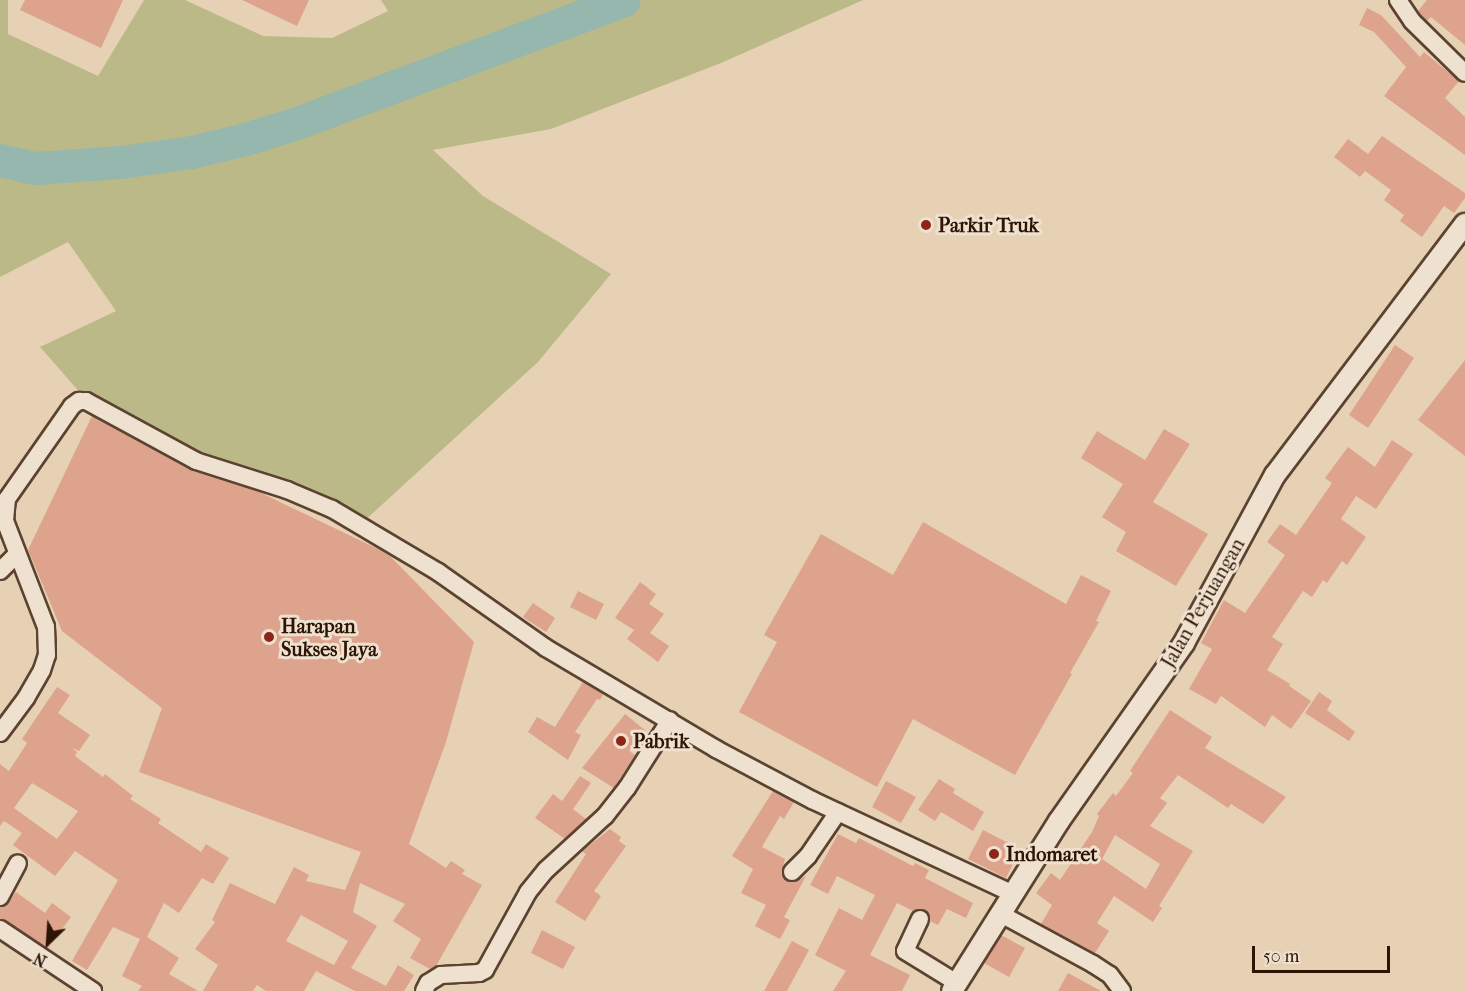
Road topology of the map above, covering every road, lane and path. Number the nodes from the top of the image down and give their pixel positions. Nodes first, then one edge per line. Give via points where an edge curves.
1 (1398, 0) edge
2 (1465, 73) edge
3 (1465, 224) edge
4 (16, 555) junction
5 (0, 571) edge
6 (670, 720) junction
7 (0, 733) edge
8 (838, 812) junction
9 (18, 863) dead end
10 (792, 872) dead end
11 (1011, 893) junction
12 (0, 897) edge
13 (999, 913) junction
14 (920, 919) dead end
15 (0, 929) edge
16 (954, 987) edge
17 (93, 991) edge
18 (424, 991) edge
19 (1122, 991) edge

1 - 2 street via 1418,28
3 - 11 street, Jalan Perjuangan via 1275,475 1185,643
4 - 5 street
4 - 6 street via 6,521 7,499 72,406 86,401 196,461 332,509 438,572 546,648
4 - 7 street via 46,627 47,655 26,698
6 - 8 street via 760,774
6 - 18 street via 611,810 528,892 485,970 441,975 428,983
8 - 10 street
8 - 11 street
9 - 12 street
11 - 13 street, Jalan Perjuangan
13 - 16 street, Jalan Perjuangan
13 - 19 street via 1093,964 1110,975
14 - 16 street via 905,951
15 - 17 street

